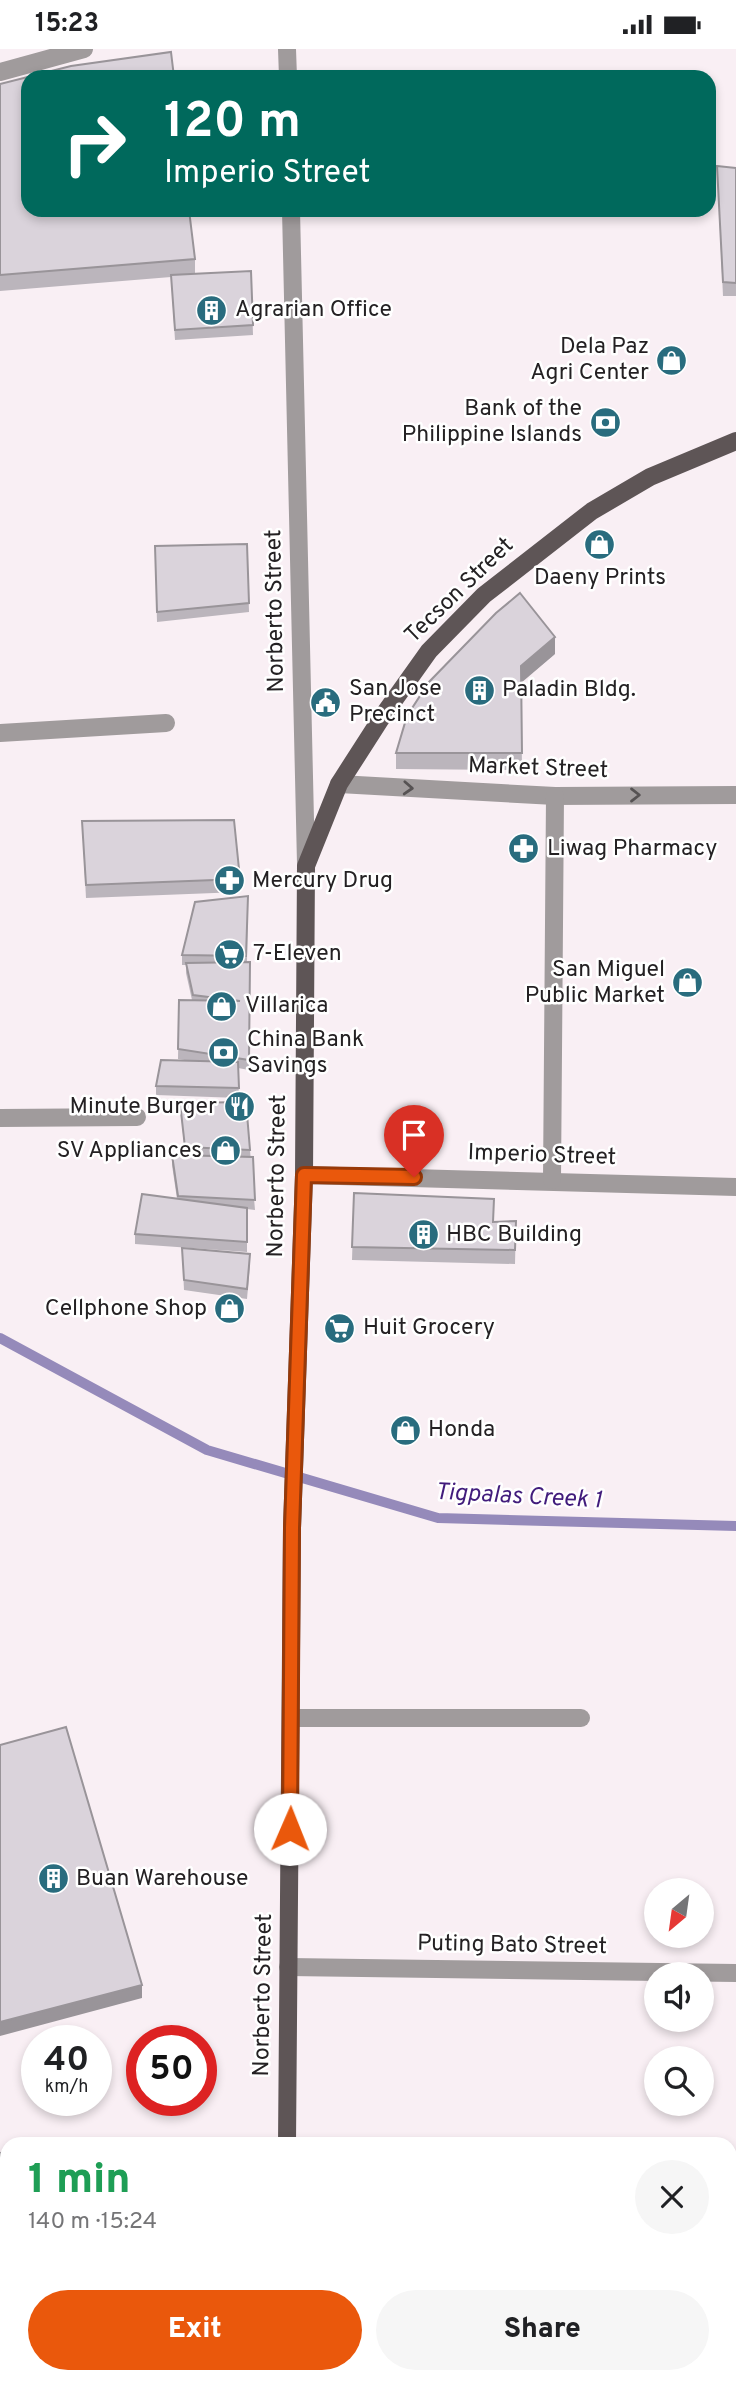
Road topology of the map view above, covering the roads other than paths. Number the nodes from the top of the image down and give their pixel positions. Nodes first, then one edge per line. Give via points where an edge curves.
1 (84, 49) edge
2 (287, 49) edge
3 (288, 70) edge
4 (0, 72) edge
5 (291, 217) edge
6 (736, 441) edge
7 (166, 723) dead end
8 (0, 733) edge
9 (340, 784) junction
10 (736, 795) edge
11 (555, 796) junction
12 (306, 866) junction
13 (137, 1117) dead end
14 (0, 1118) edge
15 (304, 1175) junction
16 (552, 1180) junction
17 (736, 1187) edge
18 (292, 1718) junction
19 (580, 1719) dead end
20 (288, 1967) junction
21 (736, 1973) edge
22 (287, 2137) edge

1 - 4 street
2 - 3 street
5 - 12 street, Norberto Street
6 - 9 main road, Tecson Street via 650,477 592,511 484,595 429,651
7 - 8 street
9 -> 11 street, Market Street
9 - 12 main road, Tecson Street
11 -> 10 street, Market Street
11 - 16 street
12 - 15 main road, Norberto Street
13 - 14 street
15 - 16 street, Imperio Street
15 - 18 main road, Norberto Street via 292,1528
16 - 17 street, Imperio Street
18 - 19 street
18 - 20 main road, Norberto Street
20 - 21 street, Puting Bato Street
20 - 22 main road, Norberto Street

